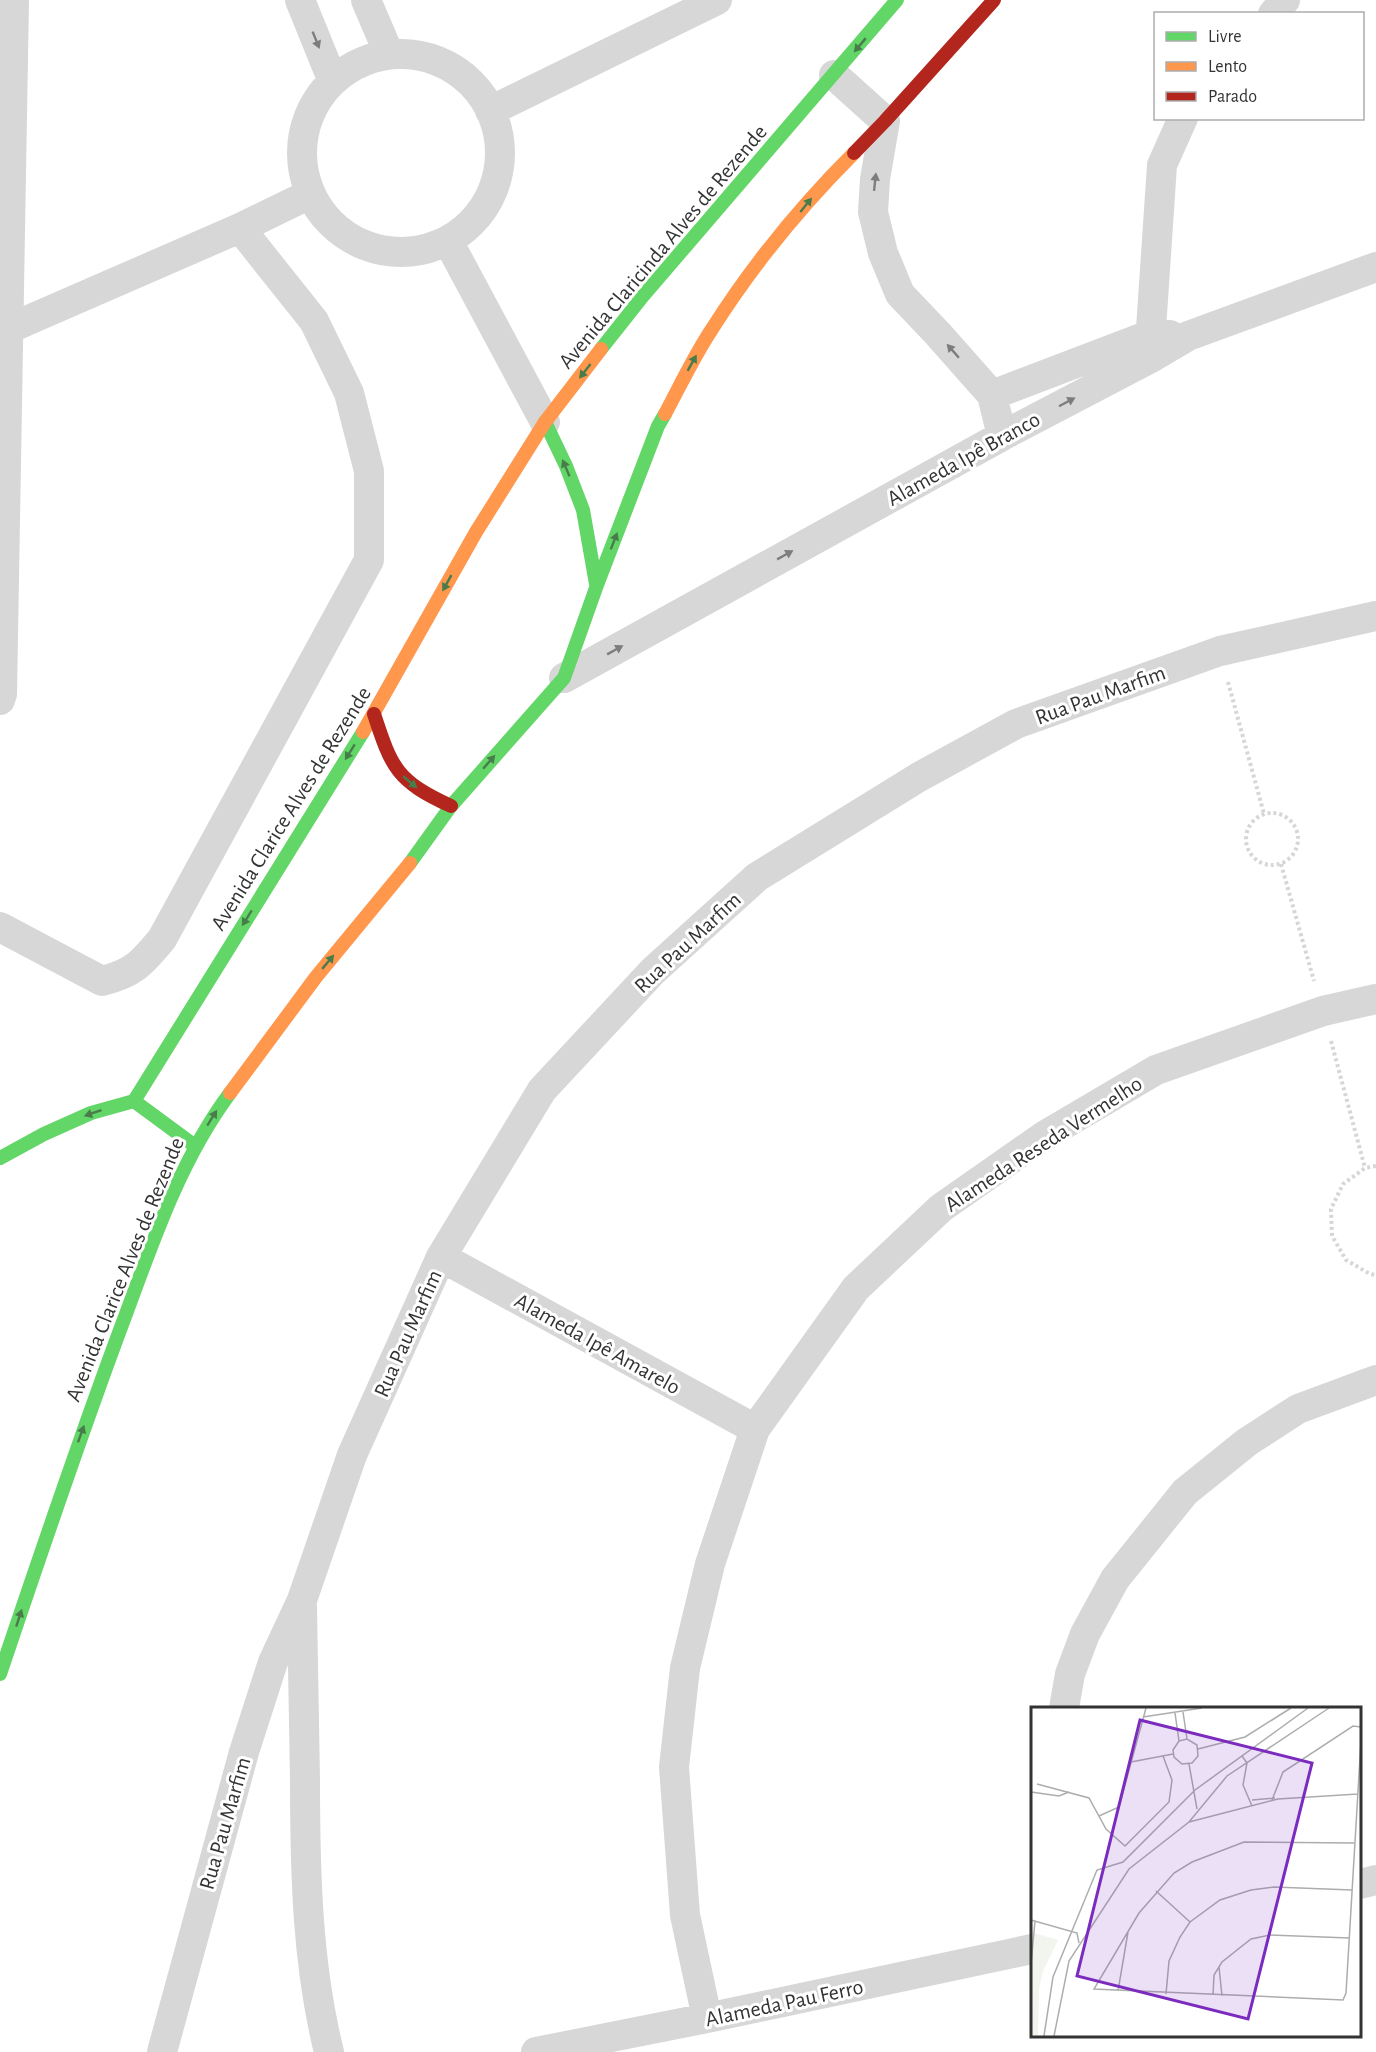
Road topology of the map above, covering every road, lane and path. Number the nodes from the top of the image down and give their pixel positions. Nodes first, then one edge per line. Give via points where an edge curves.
1 (14, 0) edge
2 (300, 0) edge
3 (366, 0) edge
4 (717, 0) edge
5 (897, 0) edge
6 (994, 0) edge
7 (1285, 0) edge
8 (1275, 12) edge
9 (388, 54) junction
10 (834, 75) junction
11 (332, 79) junction
12 (490, 111) junction
13 (1182, 120) edge
14 (885, 121) junction
15 (310, 194) junction
16 (240, 228) junction
17 (448, 241) junction
18 (1376, 267) edge
19 (8, 329) junction
20 (1150, 346) junction
21 (992, 395) junction
22 (545, 422) junction
23 (1002, 436) junction
24 (476, 532) joint
25 (597, 585) junction
26 (1376, 616) edge
27 (1220, 651) junction
28 (564, 678) junction
29 (0, 700) edge
30 (374, 714) junction
31 (451, 806) junction
32 (1264, 814) junction
33 (1281, 864) junction
34 (0, 927) edge
35 (1376, 999) edge
36 (1323, 1011) junction
37 (134, 1101) junction
38 (195, 1146) junction
39 (0, 1158) edge
40 (1376, 1166) edge
41 (1365, 1168) junction
42 (441, 1257) junction
43 (1376, 1275) edge
44 (1376, 1380) edge
45 (755, 1429) junction
46 (302, 1600) junction
47 (0, 1674) edge
48 (1064, 1707) edge
49 (1376, 1880) edge
50 (1361, 1884) edge
51 (1031, 1949) edge
52 (707, 2018) junction
53 (162, 2052) edge
54 (329, 2052) edge
55 (536, 2052) edge

1 - 19 street
2 -> 11 street
3 - 9 street
4 - 12 street
5 -> 10 street, Avenida Claricinda Alves de Rezende
6 - 14 street
7 - 8 street
9 - 11 street via 360,63
9 - 12 street via 416,55 446,65 472,84
10 - 14 street
10 -> 22 street, Avenida Claricinda Alves de Rezende via 643,296
11 - 15 street via 317,100 304,130 302,163
12 - 17 street via 499,134 495,184 484,207
13 - 20 street via 1162,165
21 -> 14 street via 900,294 883,253 873,212
25 -> 14 street via 658,426 710,331 824,183
15 - 16 street
15 - 17 street via 324,217 344,235 368,247 413,251
16 - 19 street
16 - 34 street via 314,321 349,393 369,471 369,560 162,939 142,963 121,976 102,981
17 - 22 street
18 - 20 street, Alameda Ipê Branco via 1188,336
19 - 29 street
20 - 21 street
23 -> 20 street, Alameda Ipê Branco
21 - 23 street
22 - 24 street, Avenida Claricinda Alves de Rezende
25 -> 22 street via 583,510
28 -> 23 street, Alameda Ipê Branco
24 -> 30 street, Avenida Clarice Alves de Rezende
25 - 28 street
26 - 27 street, Rua Pau Marfim
27 - 32 path
27 - 42 street, Rua Pau Marfim via 1016,724 919,777 757,877 653,971 542,1090
31 -> 28 street
30 -> 31 street via 398,771 412,786
30 -> 37 street, Avenida Clarice Alves de Rezende
38 -> 31 street, Avenida Clarice Alves de Rezende via 316,977 411,862
32 - 33 path via 1287,817 1295,825 1297,848
32 - 33 path via 1247,831 1246,842 1258,861 1269,866
33 - 36 path
35 - 36 street, Alameda Reseda Vermelho
36 - 41 path
36 - 45 street, Alameda Reseda Vermelho via 1156,1070 1044,1136 941,1208 856,1288
37 - 38 street
37 -> 39 street via 91,1113
47 -> 38 street, Avenida Clarice Alves de Rezende via 80,1436 152,1245
40 - 41 path
41 - 43 path via 1343,1184 1331,1209 1332,1236 1346,1260
42 - 45 street, Alameda Ipê Amarelo
42 - 46 street, Rua Pau Marfim via 352,1455
44 - 48 street via 1298,1409 1247,1442 1185,1492 1115,1579 1085,1634 1070,1674
45 - 52 street, Alameda Reseda Vermelho via 707,1575 685,1668 674,1767 685,1915
46 - 53 street, Rua Pau Marfim via 273,1662 244,1752
46 - 54 street, Rua Pau Marfim via 305,1853 314,1976
49 - 50 street
51 - 52 street, Alameda Pau Ferro
52 - 55 street, Alameda Pau Ferro

